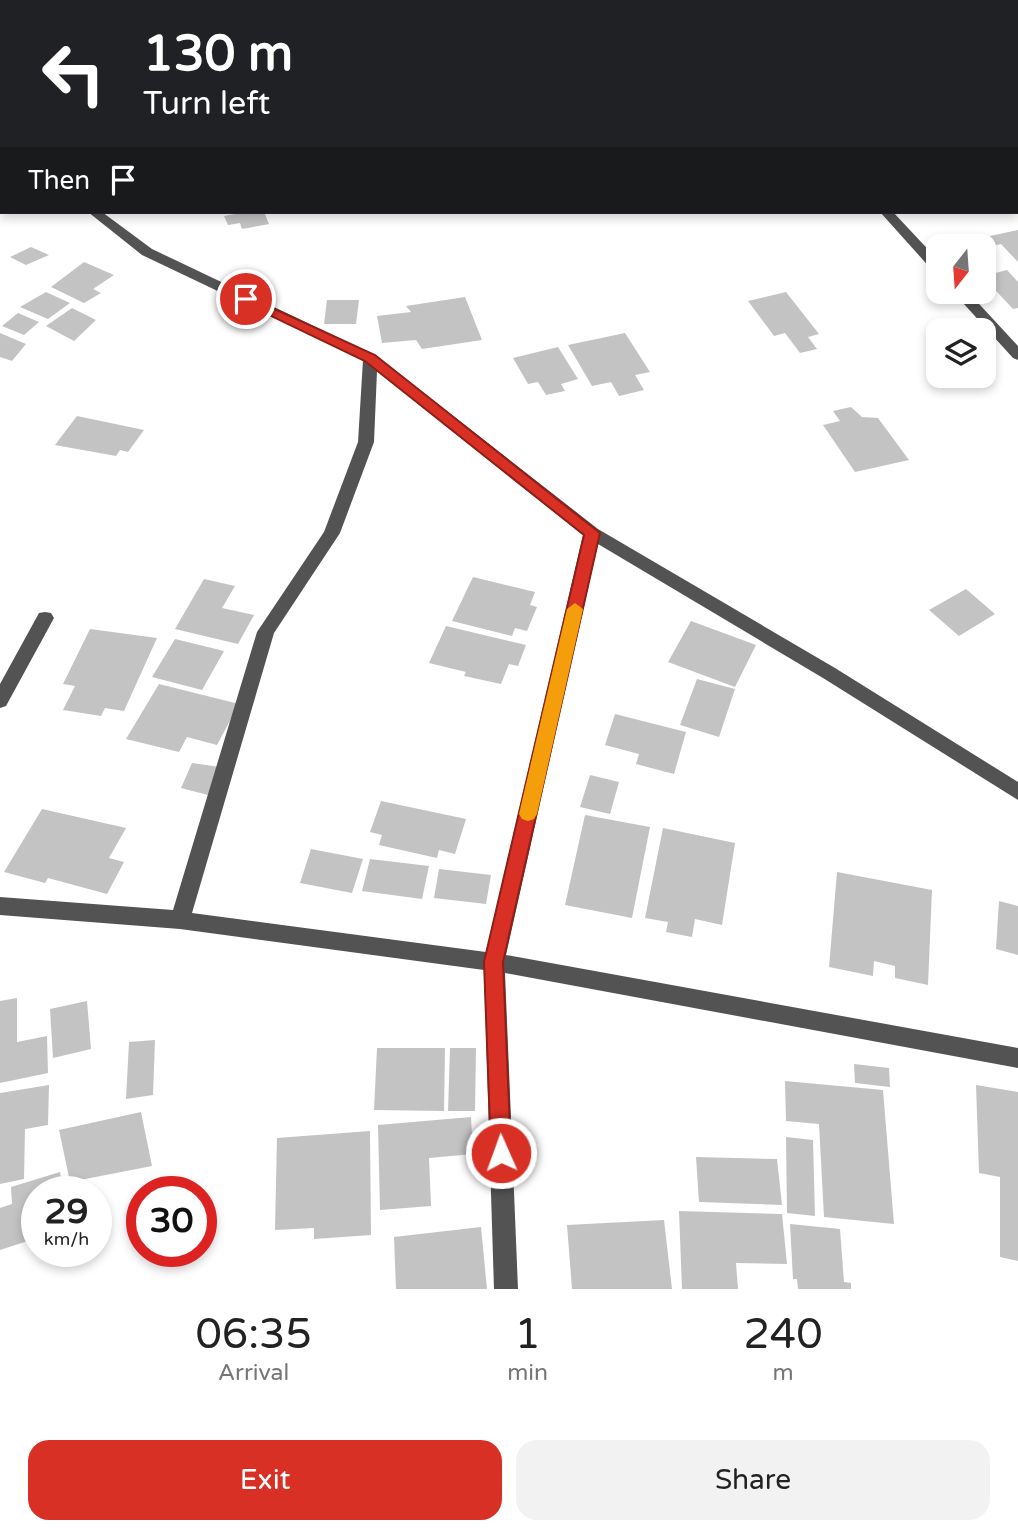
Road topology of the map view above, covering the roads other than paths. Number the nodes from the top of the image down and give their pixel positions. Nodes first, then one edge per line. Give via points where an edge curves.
1 (97, 214) edge
2 (888, 214) edge
3 (926, 255) edge
4 (971, 304) edge
5 (1018, 355) edge
6 (370, 358) junction
7 (592, 533) junction
8 (45, 618) dead end
9 (0, 701) edge
10 (1018, 792) edge
11 (0, 906) edge
12 (180, 920) junction
13 (494, 962) junction
14 (1018, 1058) edge
15 (506, 1289) edge

1 - 6 street via 147,252
2 - 3 street
4 - 5 street
6 - 7 street
6 - 12 street via 366,442 332,533 266,632
7 - 10 street
7 - 13 street
8 - 9 street
11 - 12 street
12 - 13 street
13 - 14 street
13 - 15 street

